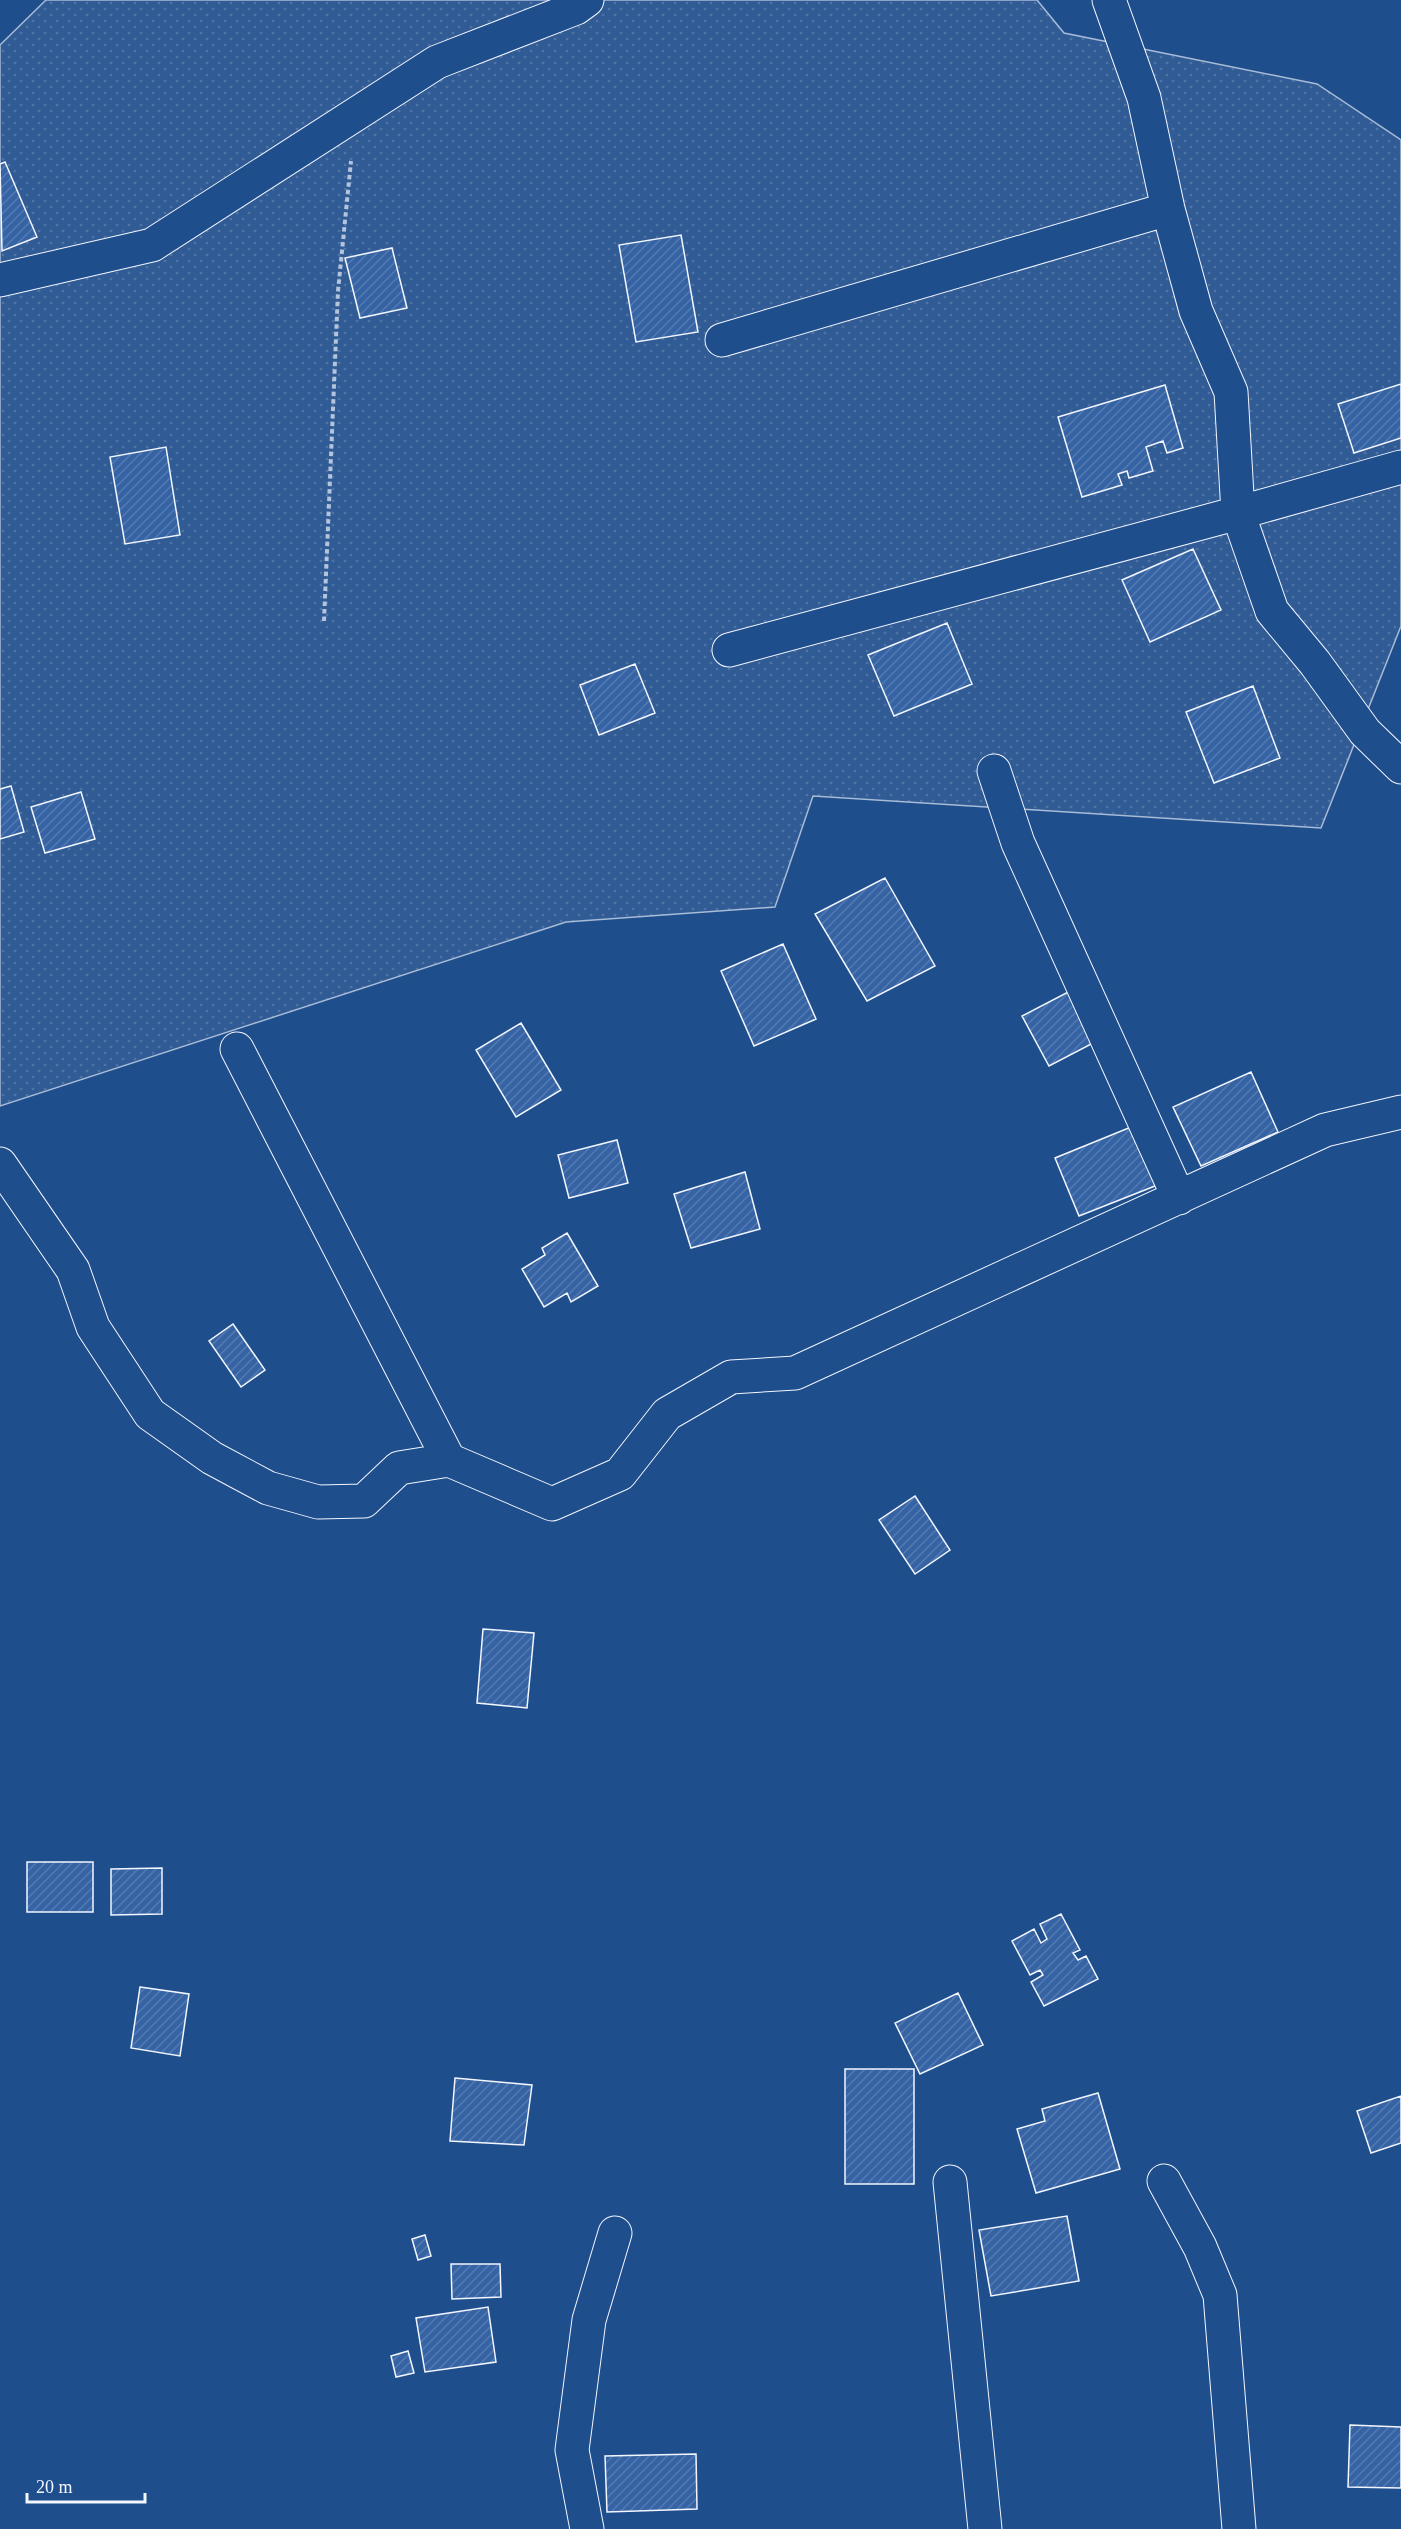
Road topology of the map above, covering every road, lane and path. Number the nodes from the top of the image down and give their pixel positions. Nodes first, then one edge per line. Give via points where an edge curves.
1 (587, 0) edge
2 (1109, 0) edge
3 (356, 114) junction
4 (1168, 209) junction
5 (0, 280) edge
6 (722, 340) dead end
7 (1401, 467) edge
8 (1238, 513) junction
9 (324, 621) dead end
10 (729, 650) dead end
11 (1401, 767) edge
12 (994, 771) dead end
13 (237, 1049) dead end
14 (1401, 1112) edge
15 (0, 1164) edge
16 (1179, 1198) junction
17 (450, 1460) junction
18 (1164, 2181) dead end
19 (950, 2182) dead end
20 (615, 2233) dead end
21 (587, 2529) edge
22 (985, 2529) edge
23 (1239, 2529) edge

1 - 3 street via 576,8 437,62
2 - 4 street via 1144,98
3 - 5 street via 152,245
3 - 9 path via 338,291
4 - 6 street
4 - 8 street via 1196,311 1231,392
7 - 8 street
8 - 10 street
8 - 11 street via 1272,611 1365,732
12 - 16 street via 1018,843
13 - 17 street
14 - 16 street via 1325,1130
15 - 17 street via 73,1270 93,1327 150,1414 212,1458 268,1488 318,1502 364,1501 399,1468
16 - 17 street via 795,1374 731,1377 668,1414 620,1474 552,1504
18 - 23 street via 1200,2247 1220,2295
19 - 22 street
20 - 21 street via 589,2320 572,2450

